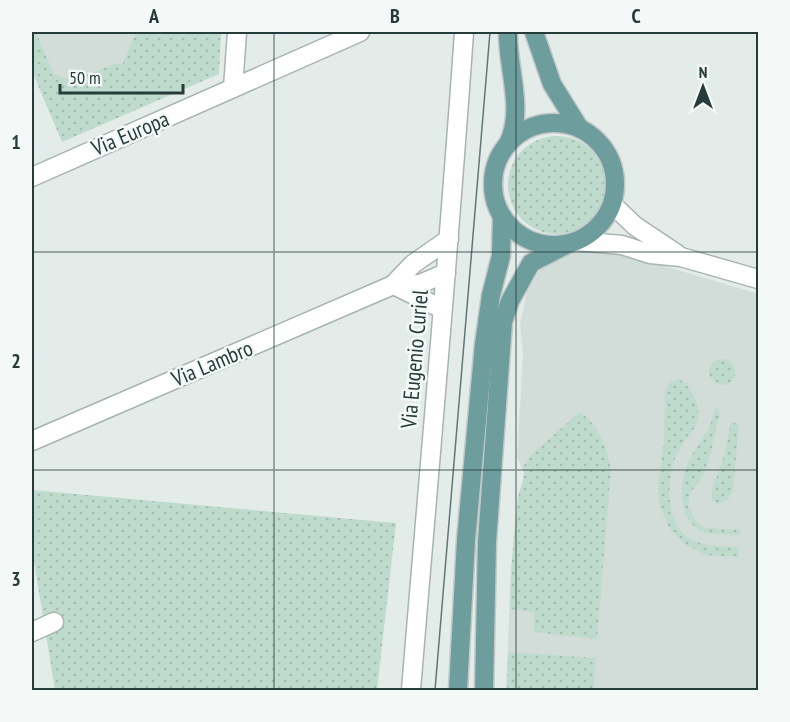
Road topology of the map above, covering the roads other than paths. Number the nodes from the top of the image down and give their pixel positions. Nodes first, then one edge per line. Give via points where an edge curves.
1 (237, 32) edge
2 (360, 32) edge
3 (464, 32) edge
4 (508, 32) edge
5 (534, 32) edge
6 (233, 88) junction
7 (580, 129) junction
8 (508, 144) junction
9 (32, 177) edge
10 (612, 204) junction
11 (502, 216) junction
12 (449, 239) junction
13 (573, 242) junction
14 (681, 257) junction
15 (446, 273) junction
16 (759, 279) edge
17 (393, 285) junction
18 (442, 309) junction
19 (32, 441) edge
20 (54, 622) dead end
21 (32, 632) edge
22 (411, 690) edge
23 (458, 690) edge
24 (484, 690) edge

1 - 6 street
2 - 6 street, Via Europa
3 - 12 street, Via Eugenio Curiel
4 - 8 main road via 516,102
5 - 7 main road via 552,84
6 - 9 street, Via Europa
7 - 8 main road via 559,123 544,124 523,132
7 - 10 main road via 599,143 611,162 616,184
8 - 11 main road via 498,160 493,182
10 - 13 main road via 597,228
10 - 14 street via 635,226
11 - 13 main road via 513,229 533,241 548,245
11 - 23 main road via 501,256 490,295 484,345 466,540
12 - 15 street, Via Eugenio Curiel
12 - 17 street via 413,264
13 - 14 street via 622,245 650,254
13 - 24 main road via 531,263 503,322 487,542
14 - 16 street
15 - 17 street via 420,284
15 - 18 street, Via Eugenio Curiel
17 - 18 street
17 - 19 street, Via Lambro
18 - 22 street, Via Eugenio Curiel
20 - 21 street

